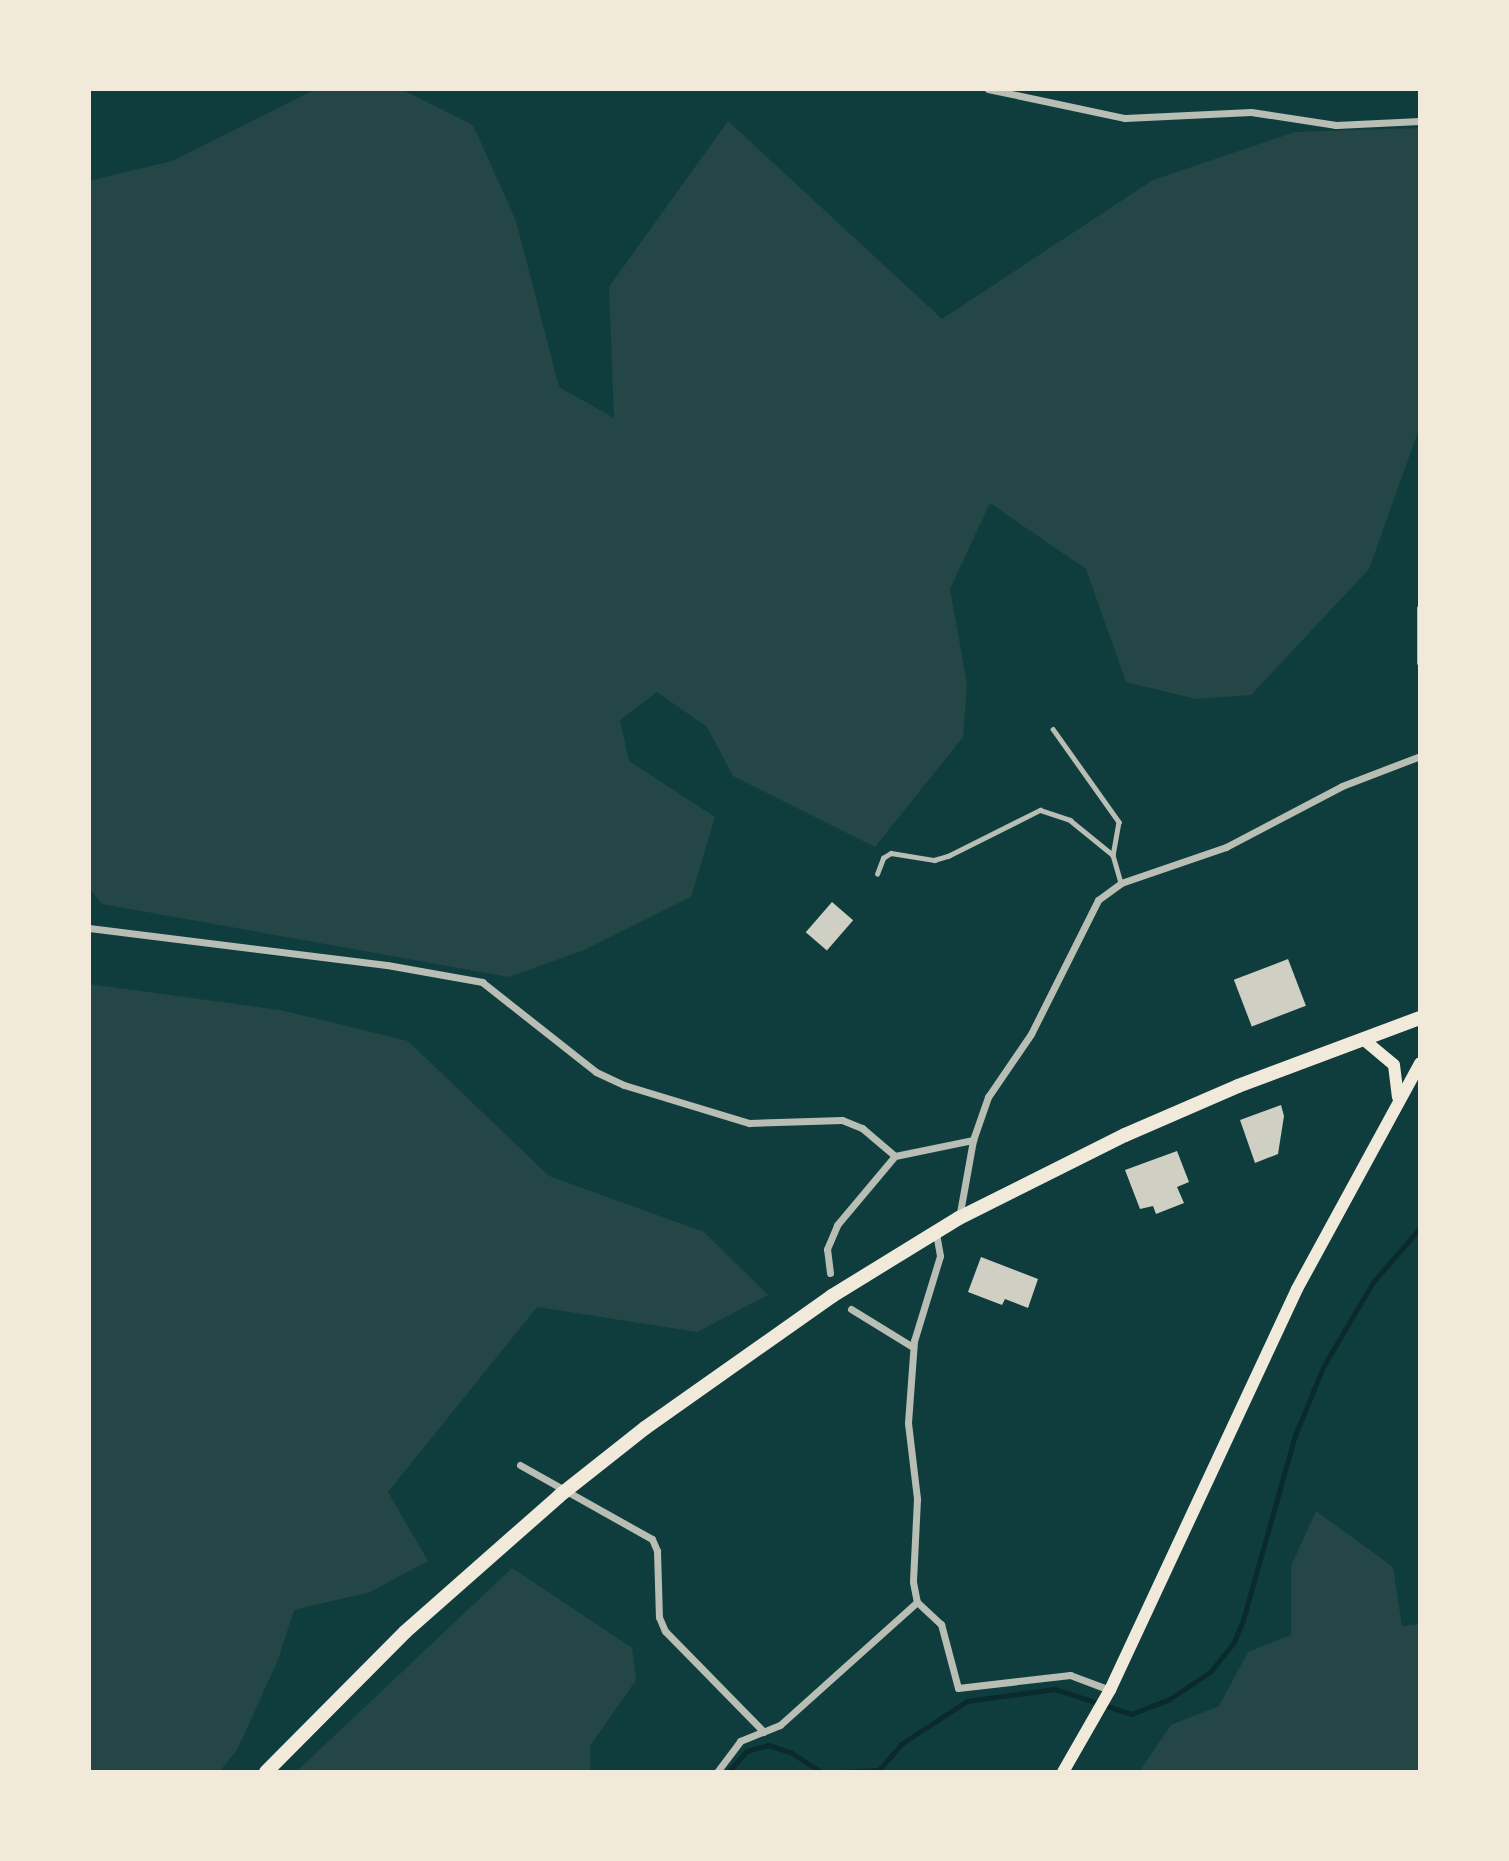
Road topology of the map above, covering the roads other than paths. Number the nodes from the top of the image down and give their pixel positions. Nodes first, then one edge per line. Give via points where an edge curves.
1 (988, 89) edge
2 (1420, 121) edge
3 (1420, 608) edge
4 (1420, 662) edge
5 (1053, 729) dead end
6 (1420, 756) edge
7 (1113, 855) junction
8 (877, 874) dead end
9 (1121, 883) junction
10 (89, 928) edge
11 (1420, 1018) edge
12 (1363, 1039) junction
13 (1420, 1063) edge
14 (1398, 1101) junction
15 (973, 1140) junction
16 (895, 1156) junction
17 (959, 1218) junction
18 (936, 1232) junction
19 (830, 1273) dead end
20 (851, 1310) dead end
21 (913, 1347) junction
22 (520, 1465) dead end
23 (917, 1602) junction
24 (1110, 1690) junction
25 (764, 1732) junction
26 (266, 1772) edge
27 (718, 1772) edge
28 (1063, 1772) edge

1 - 2 street via 1125,118 1251,112 1336,125
3 - 4 street
5 - 7 lane via 1119,822
6 - 9 street via 1342,786 1226,847
7 - 8 lane via 1070,820 1040,810 948,856 934,860 891,853 883,858
7 - 9 lane
9 - 15 street via 1098,900 1031,1034 988,1097
10 - 16 street via 387,965 482,982 596,1072 624,1085 749,1123 842,1121 862,1128
11 - 12 highway
12 - 14 main road via 1394,1065
12 - 17 highway via 1125,1135
13 - 14 main road
14 - 24 main road via 1297,1289
15 - 16 street
15 - 17 street
16 - 19 street via 837,1224 827,1249
17 - 18 highway
18 - 21 street via 940,1256
18 - 26 highway via 748,1353 559,1496 405,1632
20 - 21 street
21 - 23 street via 908,1423 917,1499 913,1582
22 - 25 street via 652,1539 657,1551 659,1617 665,1631
23 - 24 street via 942,1624 958,1688 1070,1675
23 - 25 street via 796,1712
24 - 28 main road
25 - 27 street via 740,1741

